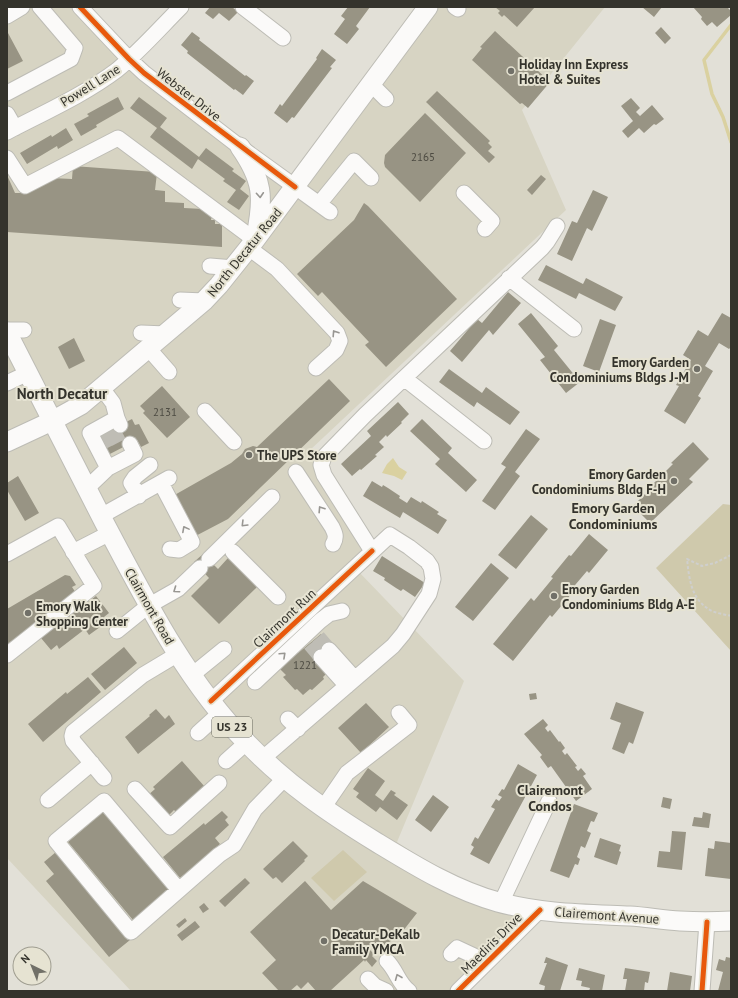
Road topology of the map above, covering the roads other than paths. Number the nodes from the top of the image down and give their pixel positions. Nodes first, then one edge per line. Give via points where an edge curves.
1 (22, 7) edge
2 (40, 7) edge
3 (80, 7) edge
4 (181, 7) edge
5 (243, 7) edge
6 (428, 7) edge
7 (7, 16) edge
8 (283, 38) dead end
9 (129, 59) junction
10 (371, 84) junction
11 (7, 93) edge
12 (386, 99) dead end
13 (7, 114) edge
14 (11, 130) edge
15 (240, 147) junction
16 (7, 158) edge
17 (371, 178) dead end
18 (295, 187) junction
19 (464, 193) dead end
20 (558, 226) dead end
21 (485, 229) dead end
22 (252, 244) junction
23 (210, 266) dead end
24 (234, 268) junction
25 (509, 278) junction
26 (180, 300) dead end
27 (204, 301) junction
28 (574, 329) dead end
29 (13, 330) edge
30 (145, 341) junction
31 (316, 368) dead end
32 (169, 372) dead end
33 (28, 374) junction
34 (404, 378) junction
35 (7, 383) edge
36 (101, 387) junction
37 (205, 411) dead end
38 (52, 421) junction
39 (484, 441) dead end
40 (7, 442) edge
41 (234, 442) dead end
42 (150, 465) dead end
43 (296, 472) dead end
44 (87, 488) junction
45 (139, 496) junction
46 (272, 496) dead end
47 (101, 516) junction
48 (110, 532) junction
49 (334, 544) dead end
50 (170, 549) dead end
51 (372, 551) junction
52 (73, 552) junction
53 (233, 552) dead end
54 (7, 554) edge
55 (278, 597) dead end
56 (148, 606) junction
57 (342, 611) dead end
58 (117, 631) dead end
59 (224, 649) dead end
60 (325, 653) tunnel mouth
61 (178, 654) junction
62 (7, 655) edge
63 (192, 675) junction
64 (358, 680) junction
65 (255, 682) dead end
66 (215, 707) junction
67 (399, 713) dead end
68 (198, 732) dead end
69 (246, 743) junction
70 (262, 759) junction
71 (226, 761) dead end
72 (92, 763) junction
73 (104, 778) dead end
74 (284, 779) junction
75 (219, 783) dead end
76 (136, 789) dead end
77 (48, 800) dead end
78 (549, 801) dead end
79 (322, 808) junction
80 (357, 830) joint
81 (179, 890) junction
82 (501, 903) junction
83 (540, 910) junction
84 (731, 921) edge
85 (708, 922) junction
86 (454, 951) dead end
87 (387, 961) dead end
88 (487, 962) junction
89 (368, 979) dead end
90 (386, 991) edge
91 (409, 991) edge
92 (458, 991) edge
93 (702, 991) edge

1 - 7 street
2 - 11 street via 75,48 71,59
3 - 9 street, Webster Drive
4 - 9 street, Powell Lane
5 - 8 street
6 - 10 main road, North Decatur Road
9 - 14 street, Powell Lane via 92,86
9 - 15 street, Webster Drive
10 - 12 street
10 - 18 main road, North Decatur Road
13 - 14 street
15 - 18 street, Webster Drive
15 -> 22 main road via 254,168 261,199 260,216
16 - 22 street via 25,186 118,138
17 - 18 street, Webster Drive via 354,161 325,208
18 - 22 main road, North Decatur Road
19 - 21 street via 492,221
20 - 25 street via 547,242
22 - 24 main road, North Decatur Road
31 -> 22 street via 336,350 340,341 338,333
23 - 24 street
24 - 27 main road, North Decatur Road
25 - 28 street
25 - 34 street
26 - 27 street
27 - 30 main road, North Decatur Road via 166,334
29 - 33 main road, Clairmont Road / US 23
30 - 32 street
30 - 36 main road, North Decatur Road
33 - 35 street
33 - 38 main road, Clairmont Road / US 23
34 - 39 street
34 - 51 street via 322,461 324,475
36 - 38 main road, North Decatur Road via 81,404
36 - 44 street via 113,403 108,427 90,433 118,456
37 - 41 street
38 - 40 main road, North Decatur Road
38 - 44 main road, Clairmont Road / US 23
42 - 45 street via 131,483
49 -> 43 street via 336,533
44 - 47 main road, Clairmont Road / US 23
45 - 47 street
50 -> 45 street via 179,550 192,542 166,480
46 -> 56 street via 178,589
47 - 48 main road, Clairmont Road / US 23
48 - 52 street
48 - 56 main road, Clairmont Road / US 23
51 - 64 street, Clairmont Run via 390,535 422,556 431,567 434,579 429,594 403,634 393,646 380,649
51 - 66 street, Clairmont Run
52 - 54 street via 58,526
52 - 62 street via 94,586
53 - 55 street
56 - 58 street
56 - 61 main road, Clairmont Road / US 23
65 -> 57 street via 312,635 329,614
59 - 63 street
60 - 64 street
61 - 63 main road, Clairmont Road / US 23
61 - 72 street via 143,675 73,732 72,739
63 - 66 main road, Clairmont Road / US 23
64 - 70 street
66 - 68 street, Clairmont Run
66 - 69 main road, Clairmont Road / US 23
67 - 79 street via 409,725 347,774
69 - 70 main road, Clairmont Road / US 23
69 - 71 street
70 - 74 main road, Clairmont Road / US 23
72 - 73 street
72 - 77 street
74 - 79 main road, Clairmont Road / US 23
74 - 81 street via 255,809 234,845
75 - 76 street via 170,827
78 - 82 street
79 - 80 main road, Clairmont Road / US 23
80 - 82 main road, Clairemont Avenue / US 23 via 442,879
81 - 81 street via 131,932 56,841 104,801
82 - 83 main road, Clairemont Avenue / US 23
83 - 85 main road, Clairemont Avenue / US 23
83 - 88 street, Maediris Drive
84 - 85 main road, Clairemont Avenue / US 23
85 - 93 street
86 - 88 street
91 -> 87 street via 402,985
88 - 92 street, Maediris Drive
89 - 90 street

